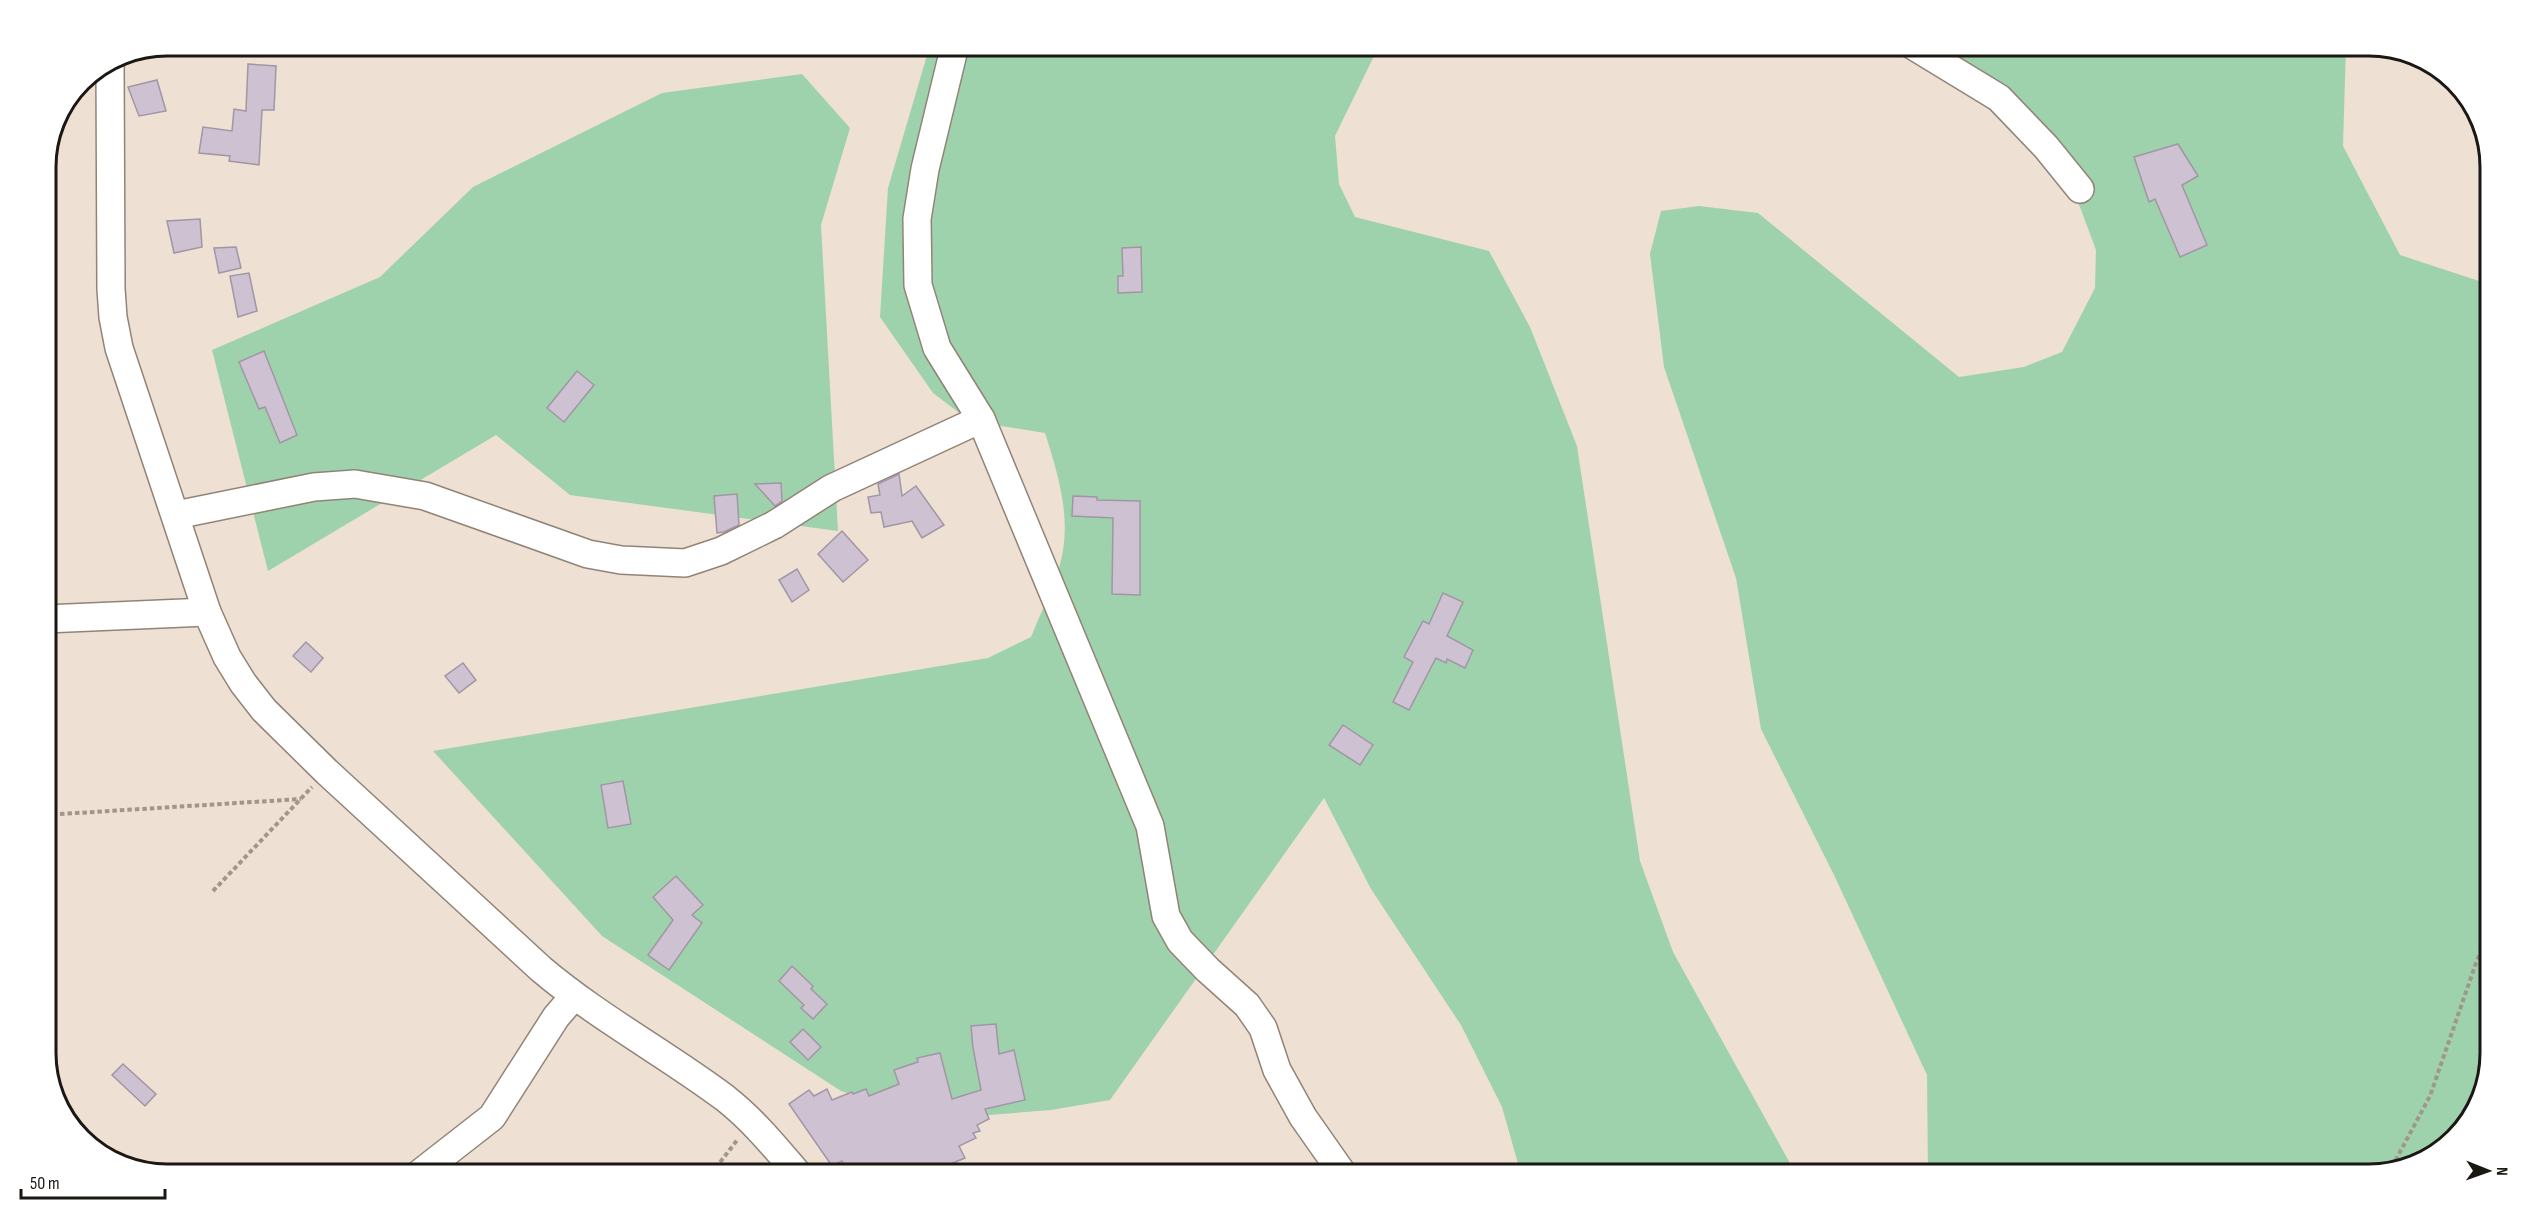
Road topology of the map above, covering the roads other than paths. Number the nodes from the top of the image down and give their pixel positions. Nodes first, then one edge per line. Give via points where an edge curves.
1 (952, 56) edge
2 (1930, 56) edge
3 (110, 71) edge
4 (2079, 189) dead end
5 (981, 419) junction
6 (176, 515) junction
7 (207, 612) junction
8 (56, 619) edge
9 (574, 996) junction
10 (432, 1164) edge
11 (789, 1164) edge
12 (1336, 1164) edge

1 - 5 street via 919,209 918,285 937,348
2 - 4 street via 1999,98
3 - 6 street via 113,317 119,348
5 - 6 street via 832,488 774,525 721,551 685,563 588,554 425,496 355,484 314,487
5 - 12 street via 1150,826 1166,915 1180,941 1247,1005 1263,1028 1277,1070
6 - 7 street
7 - 8 street
7 - 9 street via 227,657 264,710
9 - 10 street via 556,1017 492,1117
9 - 11 street via 724,1098 752,1121

